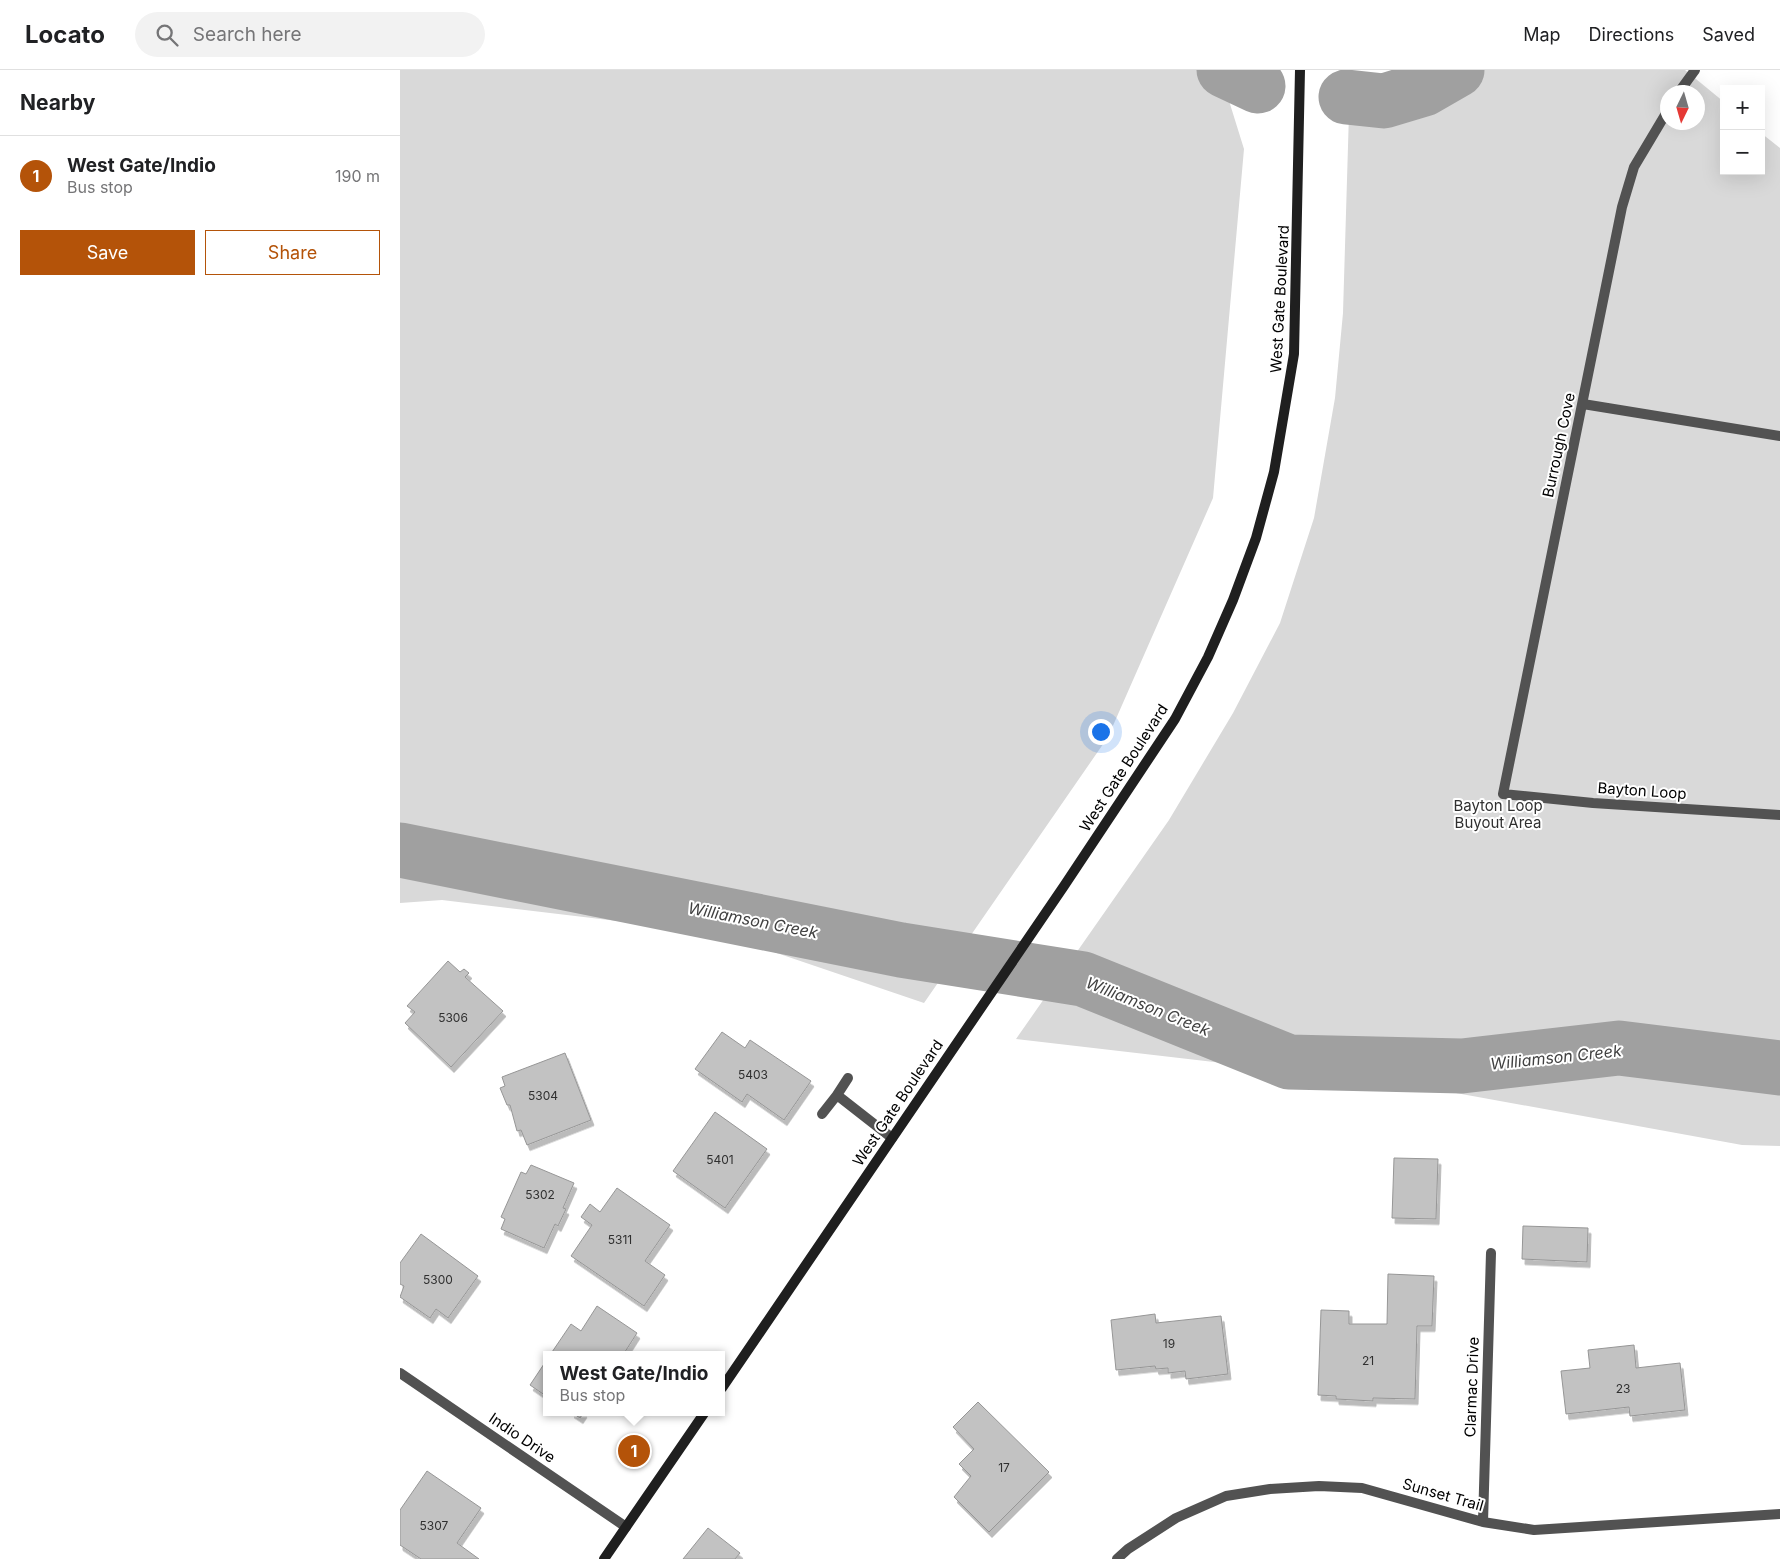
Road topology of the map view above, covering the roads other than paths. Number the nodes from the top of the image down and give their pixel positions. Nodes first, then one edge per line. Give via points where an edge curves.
1 (1300, 70) edge
2 (1695, 70) edge
3 (1684, 85) edge
4 (1660, 123) edge
5 (1583, 404) junction
6 (1780, 436) edge
7 (1503, 794) joint
8 (1780, 815) edge
9 (848, 1078) dead end
10 (837, 1095) junction
11 (822, 1114) dead end
12 (892, 1138) junction
13 (1491, 1253) dead end
14 (400, 1373) edge
15 (725, 1384) edge
16 (702, 1416) edge
17 (1780, 1514) edge
18 (1483, 1522) junction
19 (626, 1527) junction
20 (604, 1559) edge
21 (1117, 1559) edge

1 - 12 main road, West Gate Boulevard via 1294,354 1274,472 1256,538 1234,600 1175,719
2 - 3 street
4 - 5 street, Burrough Cove via 1634,167 1622,207
5 - 6 street
5 - 7 street, Burrough Cove
7 - 8 street, Bayton Loop
9 - 10 street
10 - 11 street
10 - 12 street
12 - 15 main road, West Gate Boulevard
13 - 18 street, Clarmac Drive
14 - 19 street, Indio Drive
16 - 19 main road
17 - 18 street, Sunset Trail via 1534,1530
18 - 21 street, Sunset Trail via 1362,1488 1270,1489 1226,1496 1176,1518
19 - 20 main road

